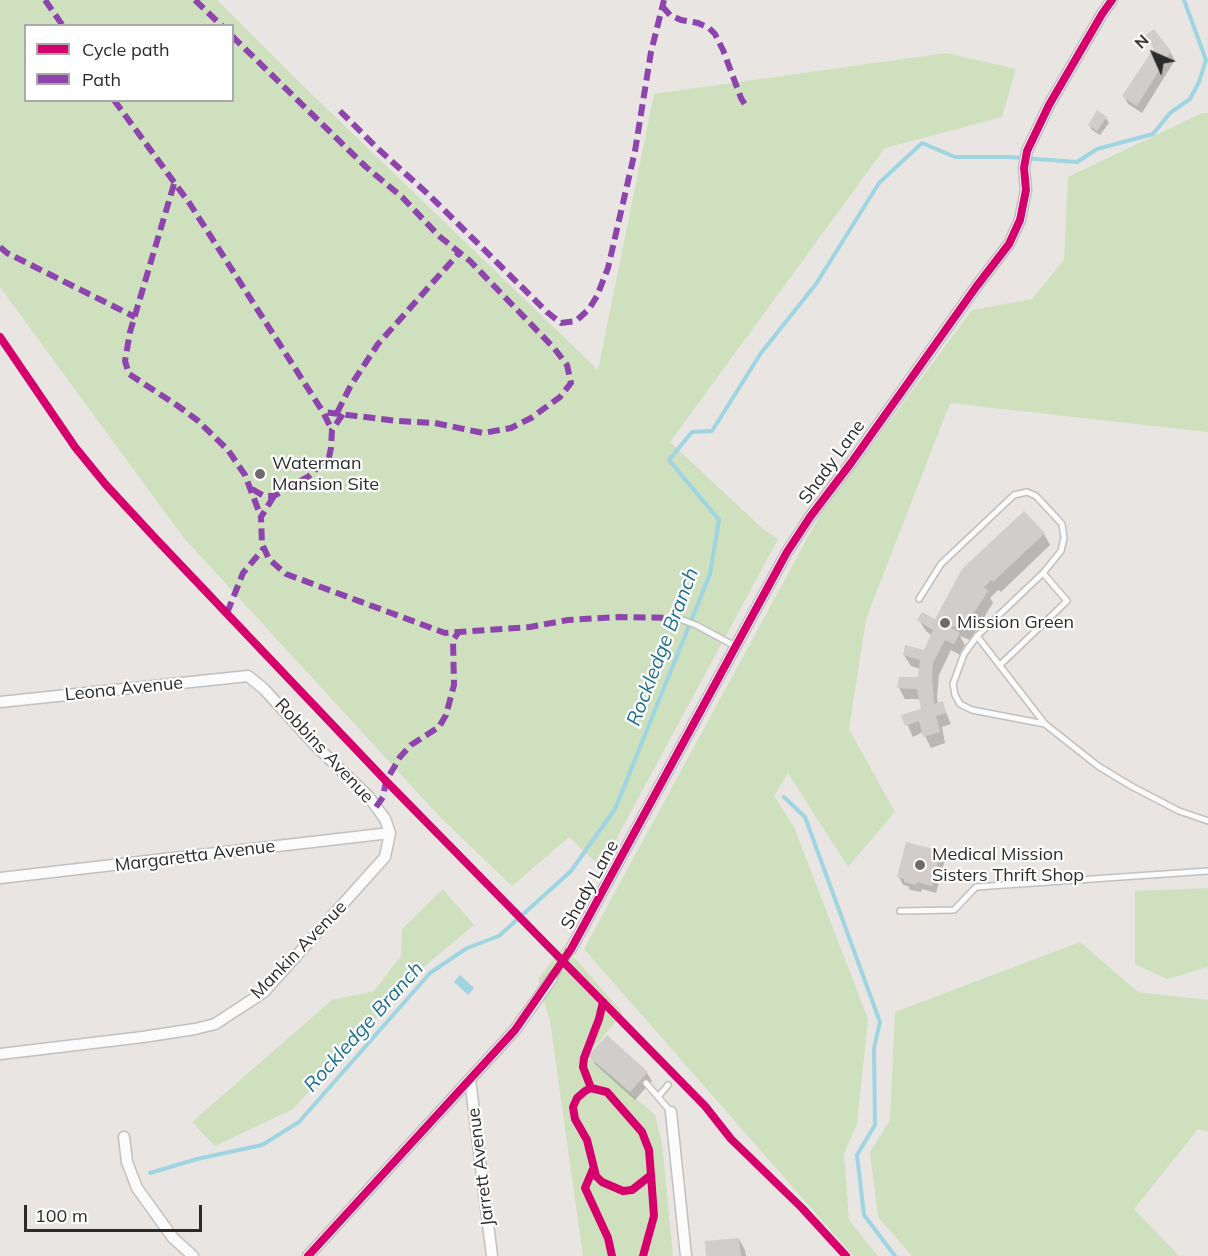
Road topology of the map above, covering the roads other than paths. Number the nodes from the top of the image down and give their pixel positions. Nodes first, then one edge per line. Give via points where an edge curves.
1 (1112, 0) edge
2 (1043, 573) junction
3 (919, 599) dead end
4 (677, 618) dead end
5 (977, 636) junction
6 (737, 647) junction
7 (1000, 665) junction
8 (248, 676) joint
9 (0, 702) edge
10 (1045, 724) junction
11 (1208, 821) edge
12 (390, 834) junction
13 (1208, 871) edge
14 (0, 878) edge
15 (900, 911) dead end
16 (572, 949) tunnel mouth
17 (552, 978) tunnel mouth
18 (0, 1054) edge
19 (470, 1079) junction
20 (646, 1083) dead end
21 (668, 1085) dead end
22 (658, 1097) junction
23 (671, 1112) joint
24 (124, 1137) dead end
25 (193, 1256) edge
26 (308, 1256) edge
27 (492, 1256) edge
28 (686, 1256) edge

1 - 6 street, Shady Lane via 1049,105 1027,152 1026,190 1020,220 1009,244 810,517
2 - 3 lane via 1061,550 1062,524 1036,496 1027,492 1014,495 941,564
2 - 5 lane
2 - 7 lane via 1066,601
4 - 6 lane
5 - 7 lane
5 - 10 lane via 964,654 953,684 960,704 972,710
6 - 16 street, Shady Lane
7 - 10 lane
8 - 9 street, Leona Avenue
8 - 12 street, Robbins Avenue via 369,797 385,819
10 - 11 lane via 1098,766 1131,786
12 - 14 street, Margaretta Avenue
12 - 18 street, Mankin Avenue via 385,857 264,992 215,1024
13 - 15 lane via 976,887 954,910
17 - 19 street via 515,1030
19 - 26 street
19 - 27 street, Jarrett Avenue
20 - 22 lane
21 - 22 lane
22 - 23 lane
23 - 28 street
24 - 25 street via 127,1162 137,1188 173,1238

